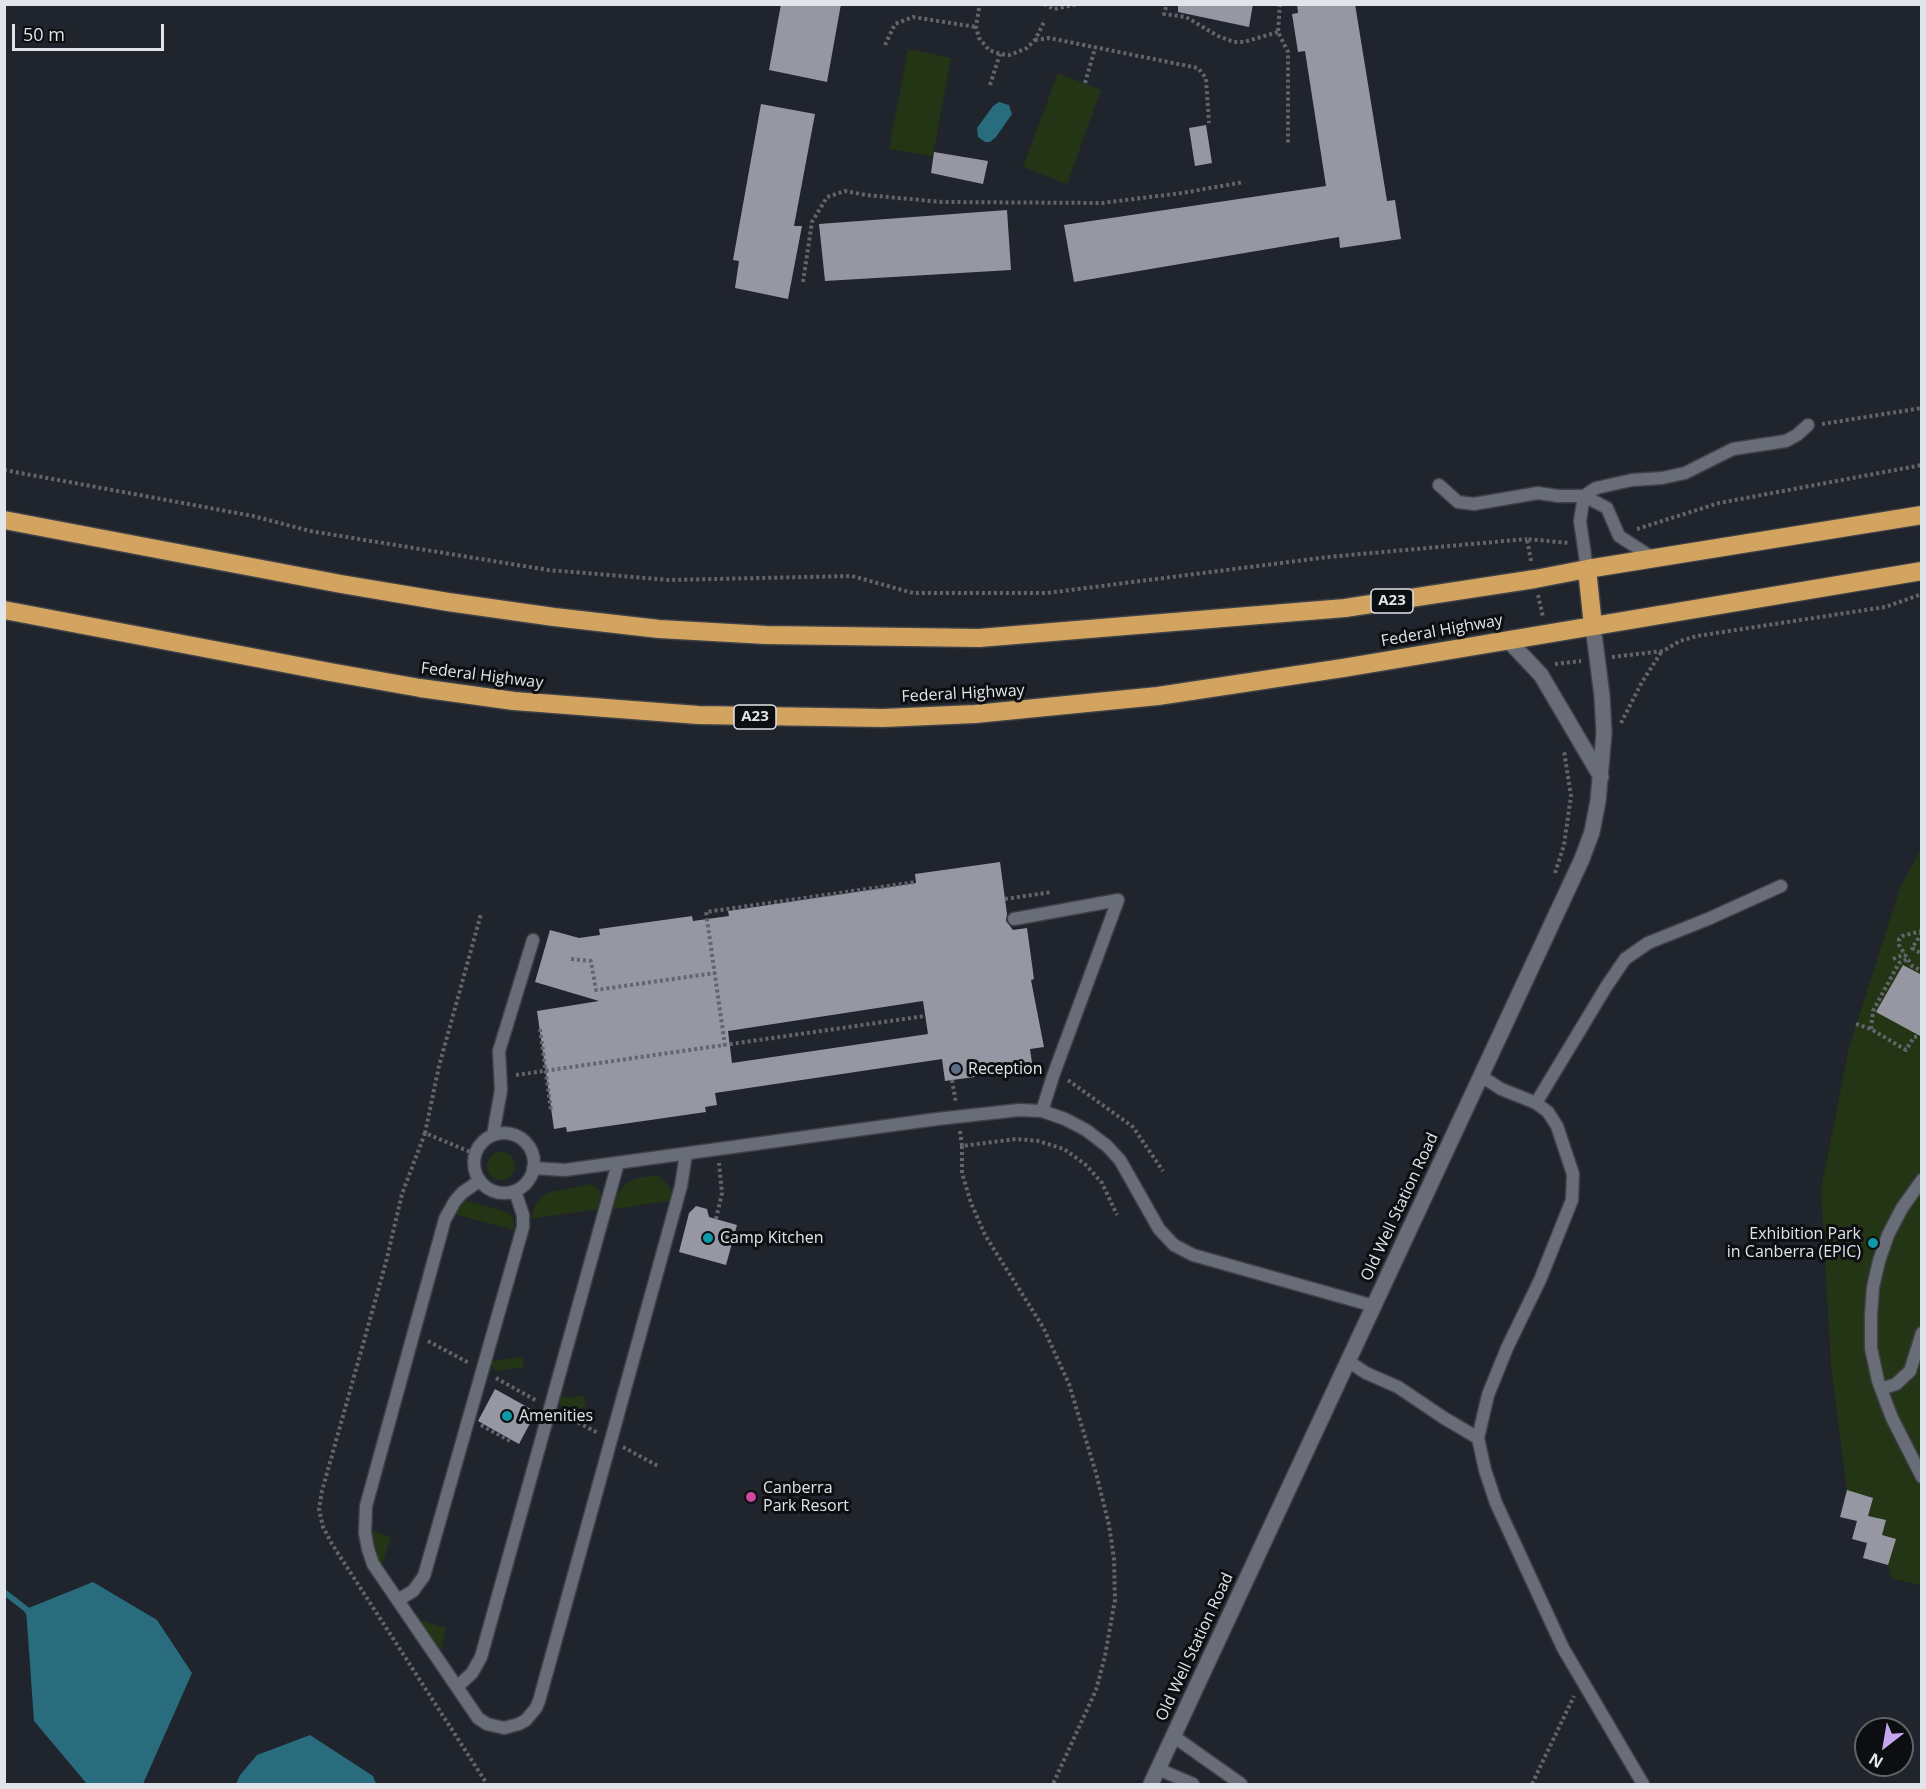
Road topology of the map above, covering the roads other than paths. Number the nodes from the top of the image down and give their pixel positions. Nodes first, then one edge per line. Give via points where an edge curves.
1 (1808, 425) road end
2 (1439, 485) dead end
3 (1584, 496) junction
4 (1922, 515) edge
5 (4, 520) edge
6 (1653, 558) junction
7 (1587, 569) junction
8 (1922, 570) edge
9 (4, 610) edge
10 (1593, 626) junction
11 (1508, 640) junction
12 (1601, 777) junction
13 (1781, 885) dead end
14 (1014, 919) dead end
15 (533, 940) dead end
16 (1481, 1076) junction
17 (1536, 1103) junction
18 (1042, 1111) junction
19 (493, 1135) junction
20 (686, 1154) junction
21 (618, 1163) junction
22 (533, 1168) junction
23 (479, 1180) junction
24 (1922, 1180) edge
25 (515, 1191) junction
26 (1374, 1306) junction
27 (1922, 1333) edge
28 (1348, 1361) junction
29 (1881, 1389) junction
30 (1478, 1438) junction
31 (1922, 1447) edge
32 (1911, 1456) junction
33 (1922, 1477) edge
34 (398, 1600) junction
35 (457, 1687) junction
36 (1173, 1736) junction
37 (1158, 1769) junction
38 (1151, 1785) edge
39 (1192, 1785) edge
40 (1241, 1785) edge
41 (1643, 1785) edge

1 - 3 lane via 1786,441 1733,449 1685,473 1608,485
2 - 3 lane via 1458,502 1474,504 1538,493
3 - 6 lane via 1607,508 1619,536
3 - 7 lane via 1580,521
4 - 6 highway, A23
5 - 7 highway, A23 via 448,602 659,629 765,635 979,638 1345,608
6 - 7 highway, A23
7 - 10 highway
8 - 10 highway, Federal Highway / A23
9 - 11 highway, Federal Highway / A23 via 330,672 514,701 640,712 790,718 975,714 1066,706 1250,683
10 - 11 highway, Federal Highway / A23
10 - 12 street, Old Well Station Road via 1604,712
11 - 12 street via 1541,675
12 - 16 street, Old Well Station Road via 1592,832 1582,859
13 - 17 lane via 1648,943 1625,959
14 - 18 lane via 1118,900
15 - 19 lane via 499,1051 501,1090
16 - 17 lane
16 - 26 street, Old Well Station Road
17 - 30 lane via 1548,1112 1566,1148 1573,1174 1572,1200 1488,1395
18 - 20 lane via 958,1117
18 - 26 lane via 1086,1130 1107,1146 1120,1160 1159,1229 1174,1245 1192,1254
19 - 22 lane via 514,1135 522,1140 533,1157
19 - 23 lane via 475,1154 473,1163
20 - 21 lane
20 - 35 lane via 681,1186 539,1701 519,1724 496,1727 478,1718
21 - 22 lane via 565,1170
21 - 35 lane via 481,1657
22 - 25 lane via 524,1186
23 - 25 lane via 495,1192
23 - 34 lane via 455,1201 446,1219 366,1506 364,1533 373,1564
24 - 29 lane via 1888,1235 1873,1287 1871,1348
25 - 34 lane via 523,1227 430,1553 422,1580
26 - 28 street, Old Well Station Road
27 - 29 lane via 1910,1371 1896,1384
28 - 30 lane via 1398,1387
28 - 36 street, Old Well Station Road
29 - 32 lane
30 - 41 lane via 1505,1524 1563,1648
31 - 32 lane
32 - 33 lane
34 - 35 lane
36 - 37 street, Old Well Station Road
36 - 40 lane
37 - 38 street, Old Well Station Road
37 - 39 lane

